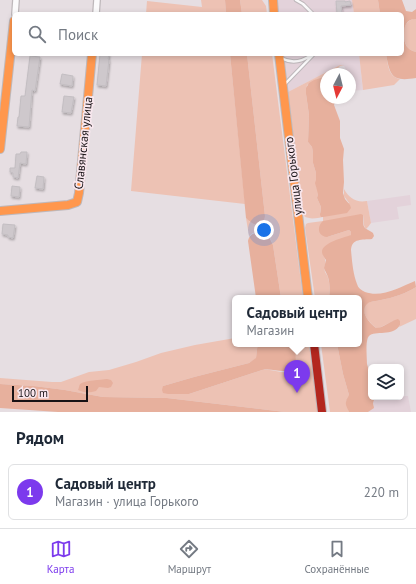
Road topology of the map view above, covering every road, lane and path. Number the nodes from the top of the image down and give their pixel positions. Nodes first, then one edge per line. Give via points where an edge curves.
1 (16, 0) edge
2 (97, 0) edge
3 (269, 0) edge
4 (273, 0) edge
5 (296, 0) edge
6 (15, 12) edge
7 (96, 12) edge
8 (274, 12) edge
9 (311, 12) edge
10 (12, 36) edge
11 (92, 56) edge
12 (279, 56) edge
13 (311, 56) edge
14 (312, 56) edge
15 (283, 87) junction
16 (2, 113) edge
17 (0, 149) edge
18 (0, 211) edge
19 (308, 295) edge
20 (314, 347) edge
21 (322, 412) edge

1 - 6 street
2 - 7 street
3 - 8 street
4 - 8 street
5 - 9 lane
10 - 16 street
11 - 18 street, Славянская улица via 79,193 75,204
12 - 13 lane via 295,62
12 - 15 street, улица Горького
14 - 15 lane
15 - 19 street, улица Горького
16 - 17 street
20 - 21 street

